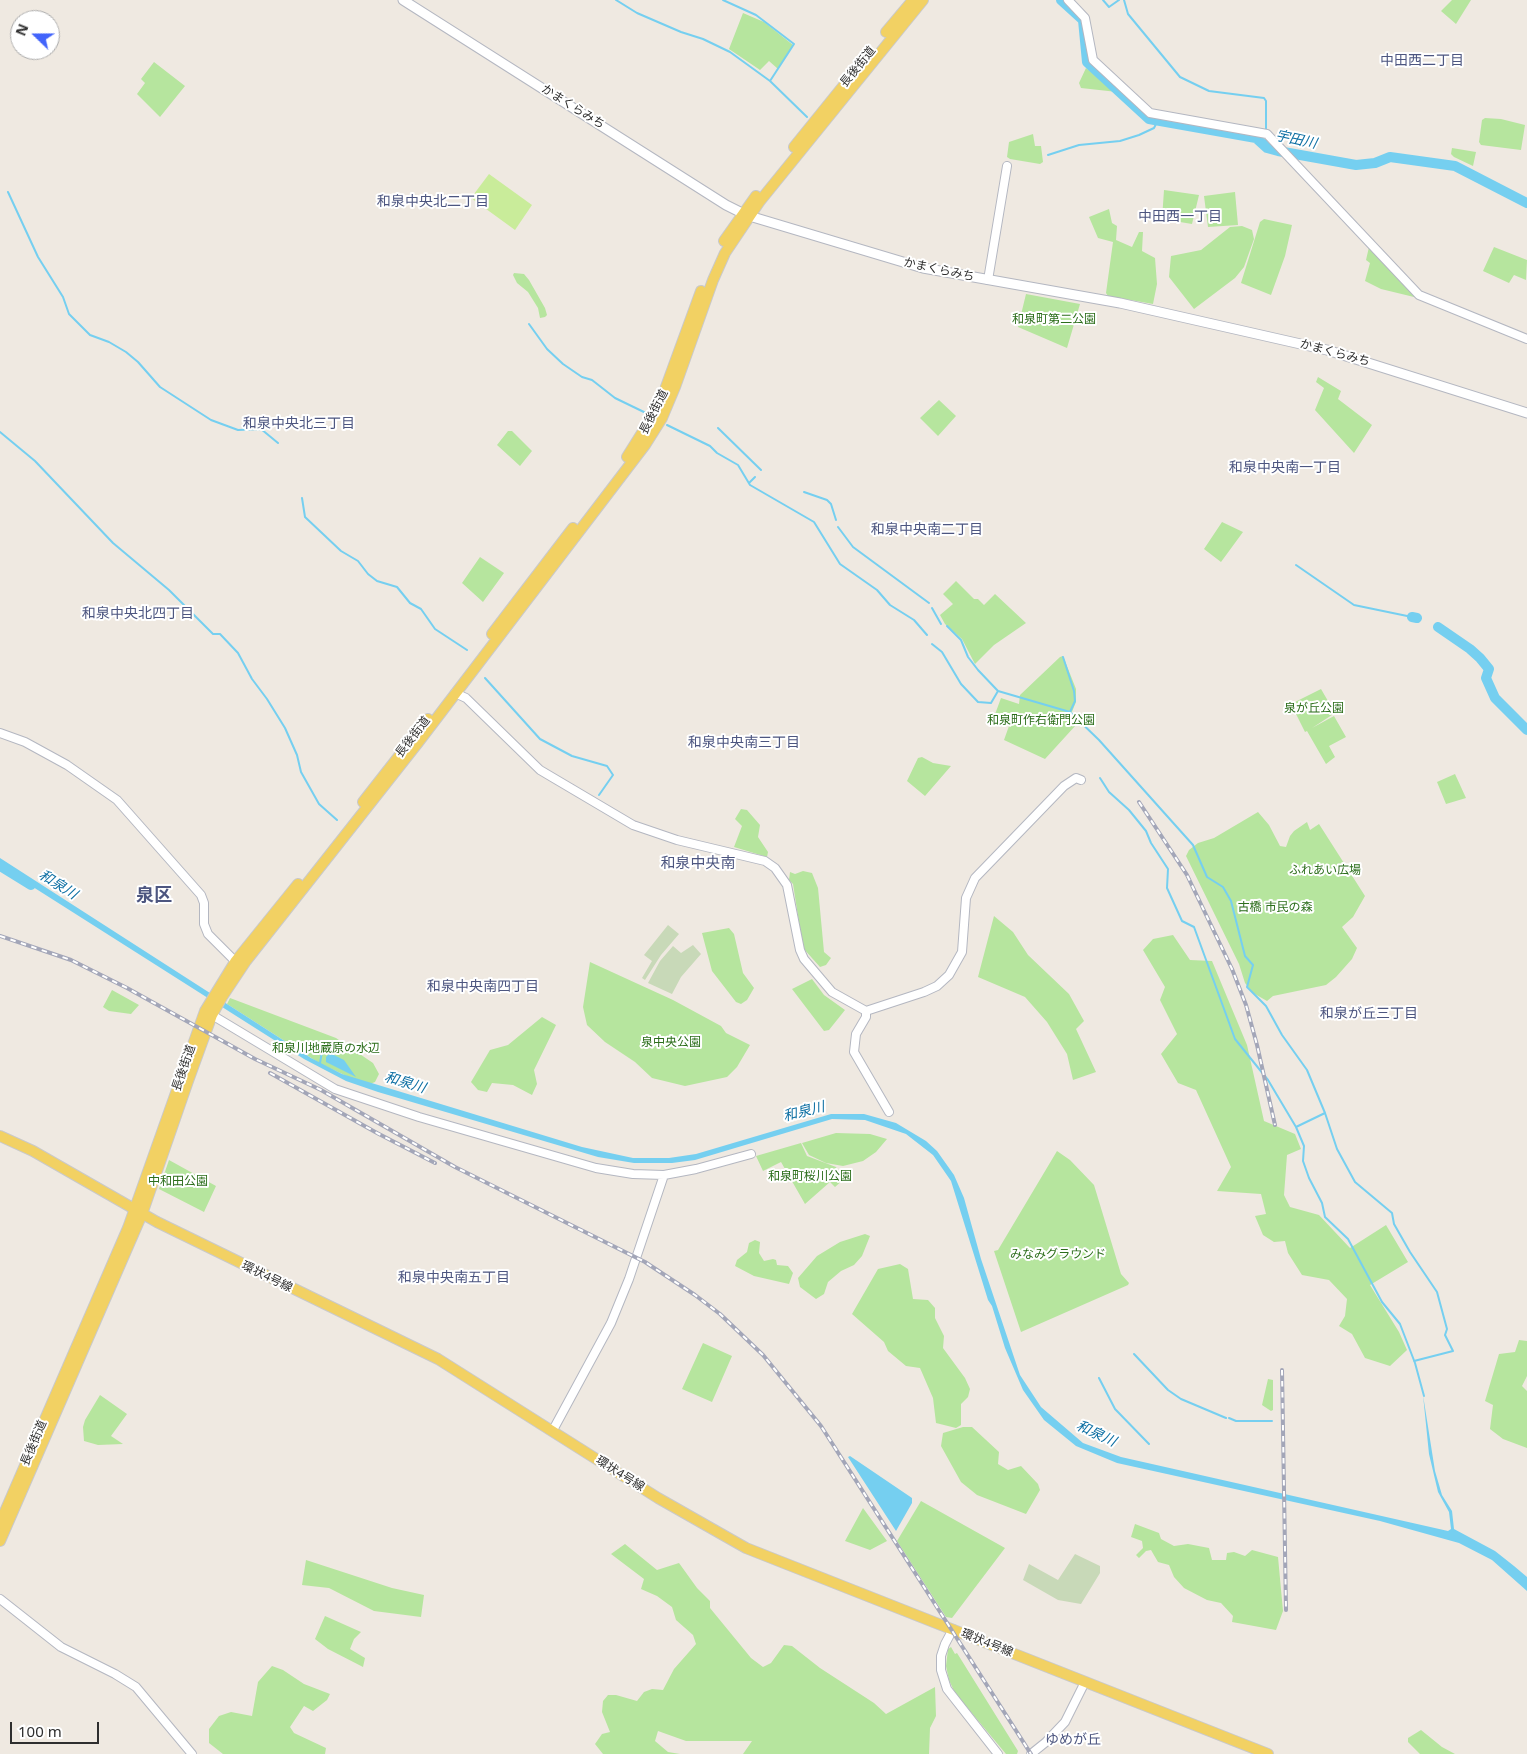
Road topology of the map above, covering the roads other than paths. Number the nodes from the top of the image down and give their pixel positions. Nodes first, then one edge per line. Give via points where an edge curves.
1 (403, 0) edge
2 (913, 0) edge
3 (923, 0) edge
4 (1068, 0) edge
5 (1007, 166) dead end
6 (745, 215) junction
7 (988, 280) junction
8 (1527, 339) edge
9 (1527, 413) edge
10 (455, 693) junction
11 (0, 733) edge
12 (1081, 780) dead end
13 (238, 965) junction
14 (212, 1010) junction
15 (866, 1011) junction
16 (890, 1112) dead end
17 (0, 1136) edge
18 (751, 1154) dead end
19 (664, 1175) junction
20 (139, 1212) junction
21 (554, 1430) junction
22 (0, 1523) edge
23 (0, 1541) edge
24 (0, 1599) edge
25 (953, 1630) junction
26 (1085, 1682) junction
27 (192, 1754) edge
28 (998, 1754) edge
29 (1030, 1754) edge
30 (1268, 1754) edge

1 - 6 main road, かまくらみち
2 - 6 main road, 長後街道
3 - 6 main road, 長後街道 via 760,201
4 - 8 street via 1085,18 1093,60 1150,113 1267,134 1418,295
5 - 7 street
6 - 7 main road, かまくらみち via 890,260
6 - 10 main road, 長後街道 via 719,265 675,387 654,431
6 - 13 main road, 長後街道 via 714,260 659,406 641,439
7 - 9 main road, かまくらみち via 1120,303 1320,348
10 - 13 main road, 長後街道
10 - 15 street via 473,704 540,770 633,825 677,840 765,861 776,868 787,885 804,959 832,992
11 - 13 street via 25,742 67,765 117,800 200,895 204,903 205,928
12 - 15 street via 1076,778 1064,786 975,878 966,898 962,952 948,975 937,986 924,992
13 - 14 main road, 長後街道
14 - 19 street via 323,1083 349,1094 596,1168
14 - 20 main road, 長後街道
15 - 16 street via 856,1034 854,1052
17 - 20 main road, 環状4号線 via 33,1150
18 - 19 street
19 - 21 street via 611,1323
20 - 21 main road, 環状4号線 via 438,1358
20 - 22 main road, 長後街道
20 - 23 main road, 長後街道
21 - 25 main road, 環状4号線 via 667,1503 746,1548
24 - 27 street via 61,1647 136,1687
25 - 26 main road, 環状4号線
25 - 28 street via 941,1656 947,1689
26 - 29 street via 1065,1722
26 - 30 main road, 環状4号線

